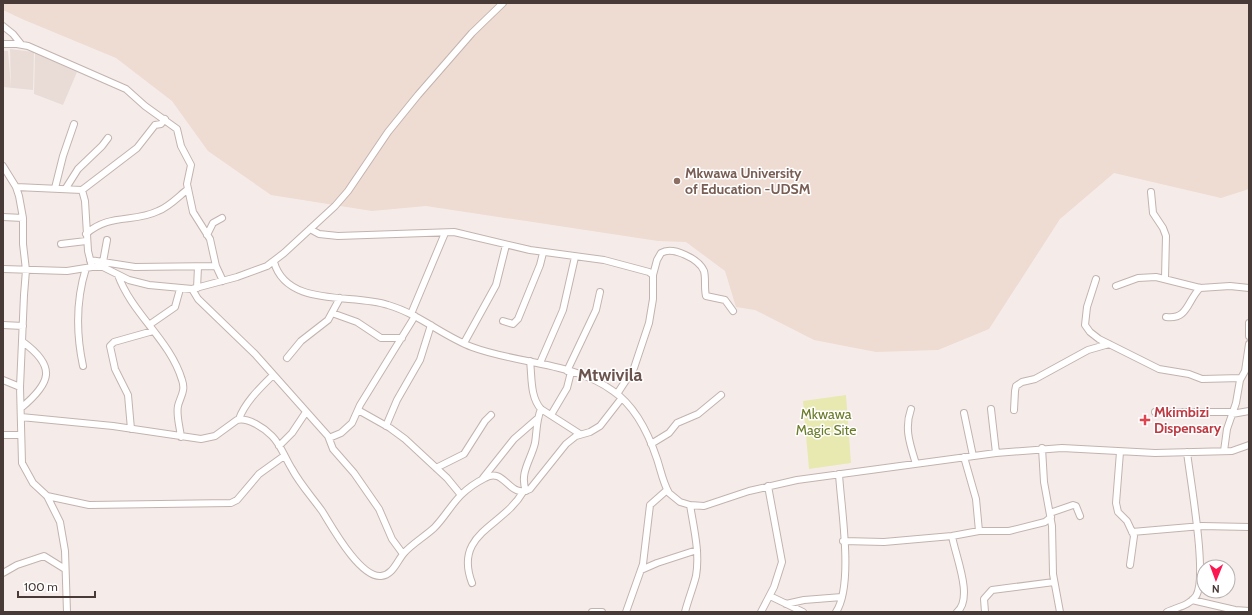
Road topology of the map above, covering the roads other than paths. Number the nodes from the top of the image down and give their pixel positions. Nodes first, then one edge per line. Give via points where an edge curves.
1 (503, 3) edge
2 (3, 26) edge
3 (3, 44) edge
4 (21, 44) junction
5 (165, 119) junction
6 (74, 124) dead end
7 (108, 138) dead end
8 (3, 166) edge
9 (16, 187) junction
10 (55, 188) junction
11 (66, 188) junction
12 (188, 189) junction
13 (82, 190) junction
14 (1151, 192) dead end
15 (3, 217) edge
16 (23, 218) junction
17 (222, 218) dead end
18 (310, 230) junction
19 (445, 233) junction
20 (86, 234) junction
21 (207, 235) junction
22 (107, 240) dead end
23 (86, 241) junction
24 (61, 244) dead end
25 (506, 246) junction
26 (544, 253) junction
27 (575, 257) junction
28 (90, 260) junction
29 (103, 262) junction
30 (274, 262) junction
31 (216, 266) junction
32 (89, 267) junction
33 (198, 267) junction
34 (3, 269) edge
35 (26, 270) junction
36 (118, 275) junction
37 (653, 275) junction
38 (1164, 278) junction
39 (1096, 279) dead end
40 (223, 281) junction
41 (1116, 286) dead end
42 (194, 288) junction
43 (1200, 288) junction
44 (1249, 288) edge
45 (180, 289) junction
46 (600, 292) dead end
47 (340, 298) junction
48 (733, 311) dead end
49 (332, 313) junction
50 (413, 315) junction
51 (1166, 317) dead end
52 (503, 321) dead end
53 (1249, 324) edge
54 (149, 325) junction
55 (431, 325) junction
56 (3, 326) edge
57 (23, 326) junction
58 (153, 331) junction
59 (1249, 336) edge
60 (402, 338) junction
61 (23, 342) junction
62 (464, 343) junction
63 (1109, 344) junction
64 (1249, 344) edge
65 (287, 358) dead end
66 (530, 361) junction
67 (540, 363) junction
68 (83, 366) dead end
69 (569, 372) junction
70 (1247, 372) edge
71 (273, 375) junction
72 (1241, 378) junction
73 (3, 380) edge
74 (20, 387) junction
75 (721, 395) dead end
76 (619, 396) junction
77 (21, 408) junction
78 (911, 408) dead end
79 (541, 409) junction
80 (991, 409) dead end
81 (358, 410) junction
82 (1014, 410) dead end
83 (1249, 411) edge
84 (306, 412) junction
85 (1155, 412) dead end
86 (964, 413) dead end
87 (1233, 413) junction
88 (491, 415) dead end
89 (551, 415) junction
90 (21, 417) junction
91 (239, 419) junction
92 (537, 419) junction
93 (386, 426) junction
94 (131, 429) junction
95 (580, 434) junction
96 (3, 435) edge
97 (20, 435) junction
98 (181, 437) junction
99 (329, 438) junction
100 (651, 444) junction
101 (1249, 445) edge
102 (279, 446) junction
103 (1042, 448) junction
104 (1224, 451) junction
105 (1120, 452) junction
106 (1187, 452) junction
107 (996, 453) junction
108 (284, 456) junction
109 (973, 456) junction
110 (964, 457) junction
111 (916, 464) junction
112 (436, 468) junction
113 (839, 474) junction
114 (482, 480) junction
115 (768, 486) junction
116 (667, 490) junction
117 (525, 492) junction
118 (461, 495) junction
119 (47, 496) junction
120 (690, 505) junction
121 (1050, 515) junction
122 (1080, 516) dead end
123 (1196, 526) junction
124 (1249, 527) edge
125 (979, 531) junction
126 (1132, 532) junction
127 (952, 536) junction
128 (843, 541) junction
129 (697, 550) junction
130 (403, 554) junction
131 (1130, 565) dead end
132 (65, 569) junction
133 (641, 570) junction
134 (3, 573) edge
135 (1054, 582) junction
136 (472, 583) dead end
137 (770, 596) junction
138 (842, 597) junction
139 (1192, 600) junction
140 (786, 604) junction
141 (1249, 611) edge
142 (67, 612) edge
143 (592, 612) edge
144 (602, 612) edge
145 (626, 612) edge
146 (685, 612) edge
147 (761, 612) edge
148 (803, 612) edge
149 (836, 612) edge
150 (957, 612) edge
151 (985, 612) edge
152 (1060, 612) edge
153 (1167, 612) edge

1 - 18 street via 472,33 418,95 388,132 348,191
2 - 4 street
3 - 4 street
4 - 5 street via 126,89
5 - 12 street via 177,129 181,146 190,161
5 - 13 street via 161,124 155,125 133,151
6 - 10 street
7 - 11 street via 78,168
8 - 9 street
9 - 10 street
9 - 16 street
10 - 11 street
11 - 13 street
12 - 20 street via 158,212 104,222
12 - 21 street via 193,212
13 - 20 street via 85,200
14 - 38 street via 1153,213 1166,236
15 - 16 street
16 - 35 street
17 - 21 street via 213,223
18 - 19 street via 319,234 338,236
18 - 30 street
19 - 25 street via 464,234
19 - 50 street
20 - 23 street
21 - 31 street via 212,245
22 - 29 street
23 - 24 street
23 - 28 street
25 - 26 street
25 - 62 street via 496,285
26 - 27 street
26 - 52 street via 518,319 513,324
27 - 37 street via 639,268
27 - 67 street via 563,310
28 - 29 street
28 - 32 street
29 - 33 street via 135,267
30 - 40 street
30 - 47 street via 278,274 290,285 314,295
31 - 33 street
31 - 40 street
32 - 35 street via 67,271
32 - 36 street via 108,268
32 - 68 street via 81,288 78,328
33 - 42 street
34 - 35 street
35 - 57 street
36 - 45 street via 150,285
36 - 54 street via 130,300
37 - 48 street via 661,253 668,250 677,252 696,261 702,267 706,296 725,300
37 - 76 street via 649,323 634,368
38 - 41 street via 1144,278
38 - 43 street
39 - 63 street via 1087,307 1085,325 1090,332
40 - 42 street
42 - 45 street
42 - 71 street via 198,299
43 - 44 street
43 - 51 street via 1177,318
45 - 54 street via 175,307
46 - 69 street via 596,310
47 - 49 street
47 - 50 street via 376,302
49 - 60 street via 357,322 381,338
49 - 65 street via 322,326 301,341
50 - 55 street
50 - 60 street
53 - 59 street
54 - 58 street
55 - 62 street
55 - 93 street via 420,360 397,400
56 - 57 street
57 - 61 street
58 - 94 street via 114,342 110,346 115,369 128,395
58 - 98 street via 183,381 183,394 178,407
60 - 81 street
61 - 74 street
61 - 77 street via 43,361 47,370 45,382 36,395
62 - 66 street via 497,355
63 - 72 street via 1165,371 1189,374 1202,379
63 - 82 street via 1088,350 1035,379 1016,386
64 - 70 street
66 - 67 street
66 - 79 street via 533,394
67 - 69 street
69 - 76 street via 601,383
69 - 89 street via 566,388
70 - 72 street
71 - 84 street
71 - 91 street
72 - 87 street
73 - 74 street
74 - 77 street
75 - 100 street via 698,414 677,423 669,433
76 - 95 street via 600,426
76 - 100 street via 644,429
77 - 90 street
78 - 111 street via 907,433
79 - 89 street
79 - 92 street
80 - 107 street
81 - 93 street
81 - 99 street via 346,429
83 - 87 street
84 - 99 street
84 - 102 street via 292,433
85 - 87 street
86 - 109 street
87 - 104 street via 1227,429
88 - 112 street via 464,454
89 - 95 street
90 - 94 street
90 - 97 street
91 - 98 street via 211,438
91 - 102 street via 248,420 265,430
92 - 114 street via 514,438
92 - 117 street via 535,442 524,474
93 - 112 street via 405,439
94 - 98 street
95 - 117 street via 566,444
96 - 97 street
97 - 119 street via 22,463 33,483
99 - 130 street via 337,455 354,473 379,509 392,539
100 - 116 street
101 - 104 street via 1238,450
102 - 108 street
103 - 105 street
103 - 107 street
103 - 121 street via 1044,482
104 - 106 street
105 - 106 street
105 - 126 street via 1116,508
106 - 123 street
107 - 109 street
108 - 119 street via 259,474 237,500 231,503 89,504
108 - 130 street via 336,535 367,571 373,575 385,575 394,568
109 - 110 street
110 - 111 street
110 - 125 street via 976,499
111 - 113 street
112 - 118 street via 453,483
113 - 115 street
113 - 128 street
114 - 117 street via 495,475 516,491
114 - 118 street
115 - 120 street via 710,505
115 - 137 street via 782,552 782,562
116 - 120 street via 675,500
116 - 133 street via 650,505
117 - 136 street via 472,545 467,566
118 - 130 street via 433,528
119 - 132 street via 62,531
120 - 129 street
121 - 122 street via 1074,505
121 - 125 street via 1045,522 1016,530
121 - 135 street
123 - 124 street
123 - 126 street
123 - 139 street via 1200,571 1199,587
125 - 127 street
126 - 131 street via 1133,551
127 - 128 street via 868,542
127 - 150 street via 964,593 963,606
128 - 138 street via 845,583
129 - 133 street
129 - 146 street via 696,577
132 - 134 street via 44,556
132 - 142 street
133 - 145 street
135 - 151 street via 992,590 984,599
135 - 152 street
137 - 140 street
137 - 147 street
138 - 140 street
138 - 149 street
139 - 141 street
139 - 153 street
140 - 148 street
143 - 144 street

